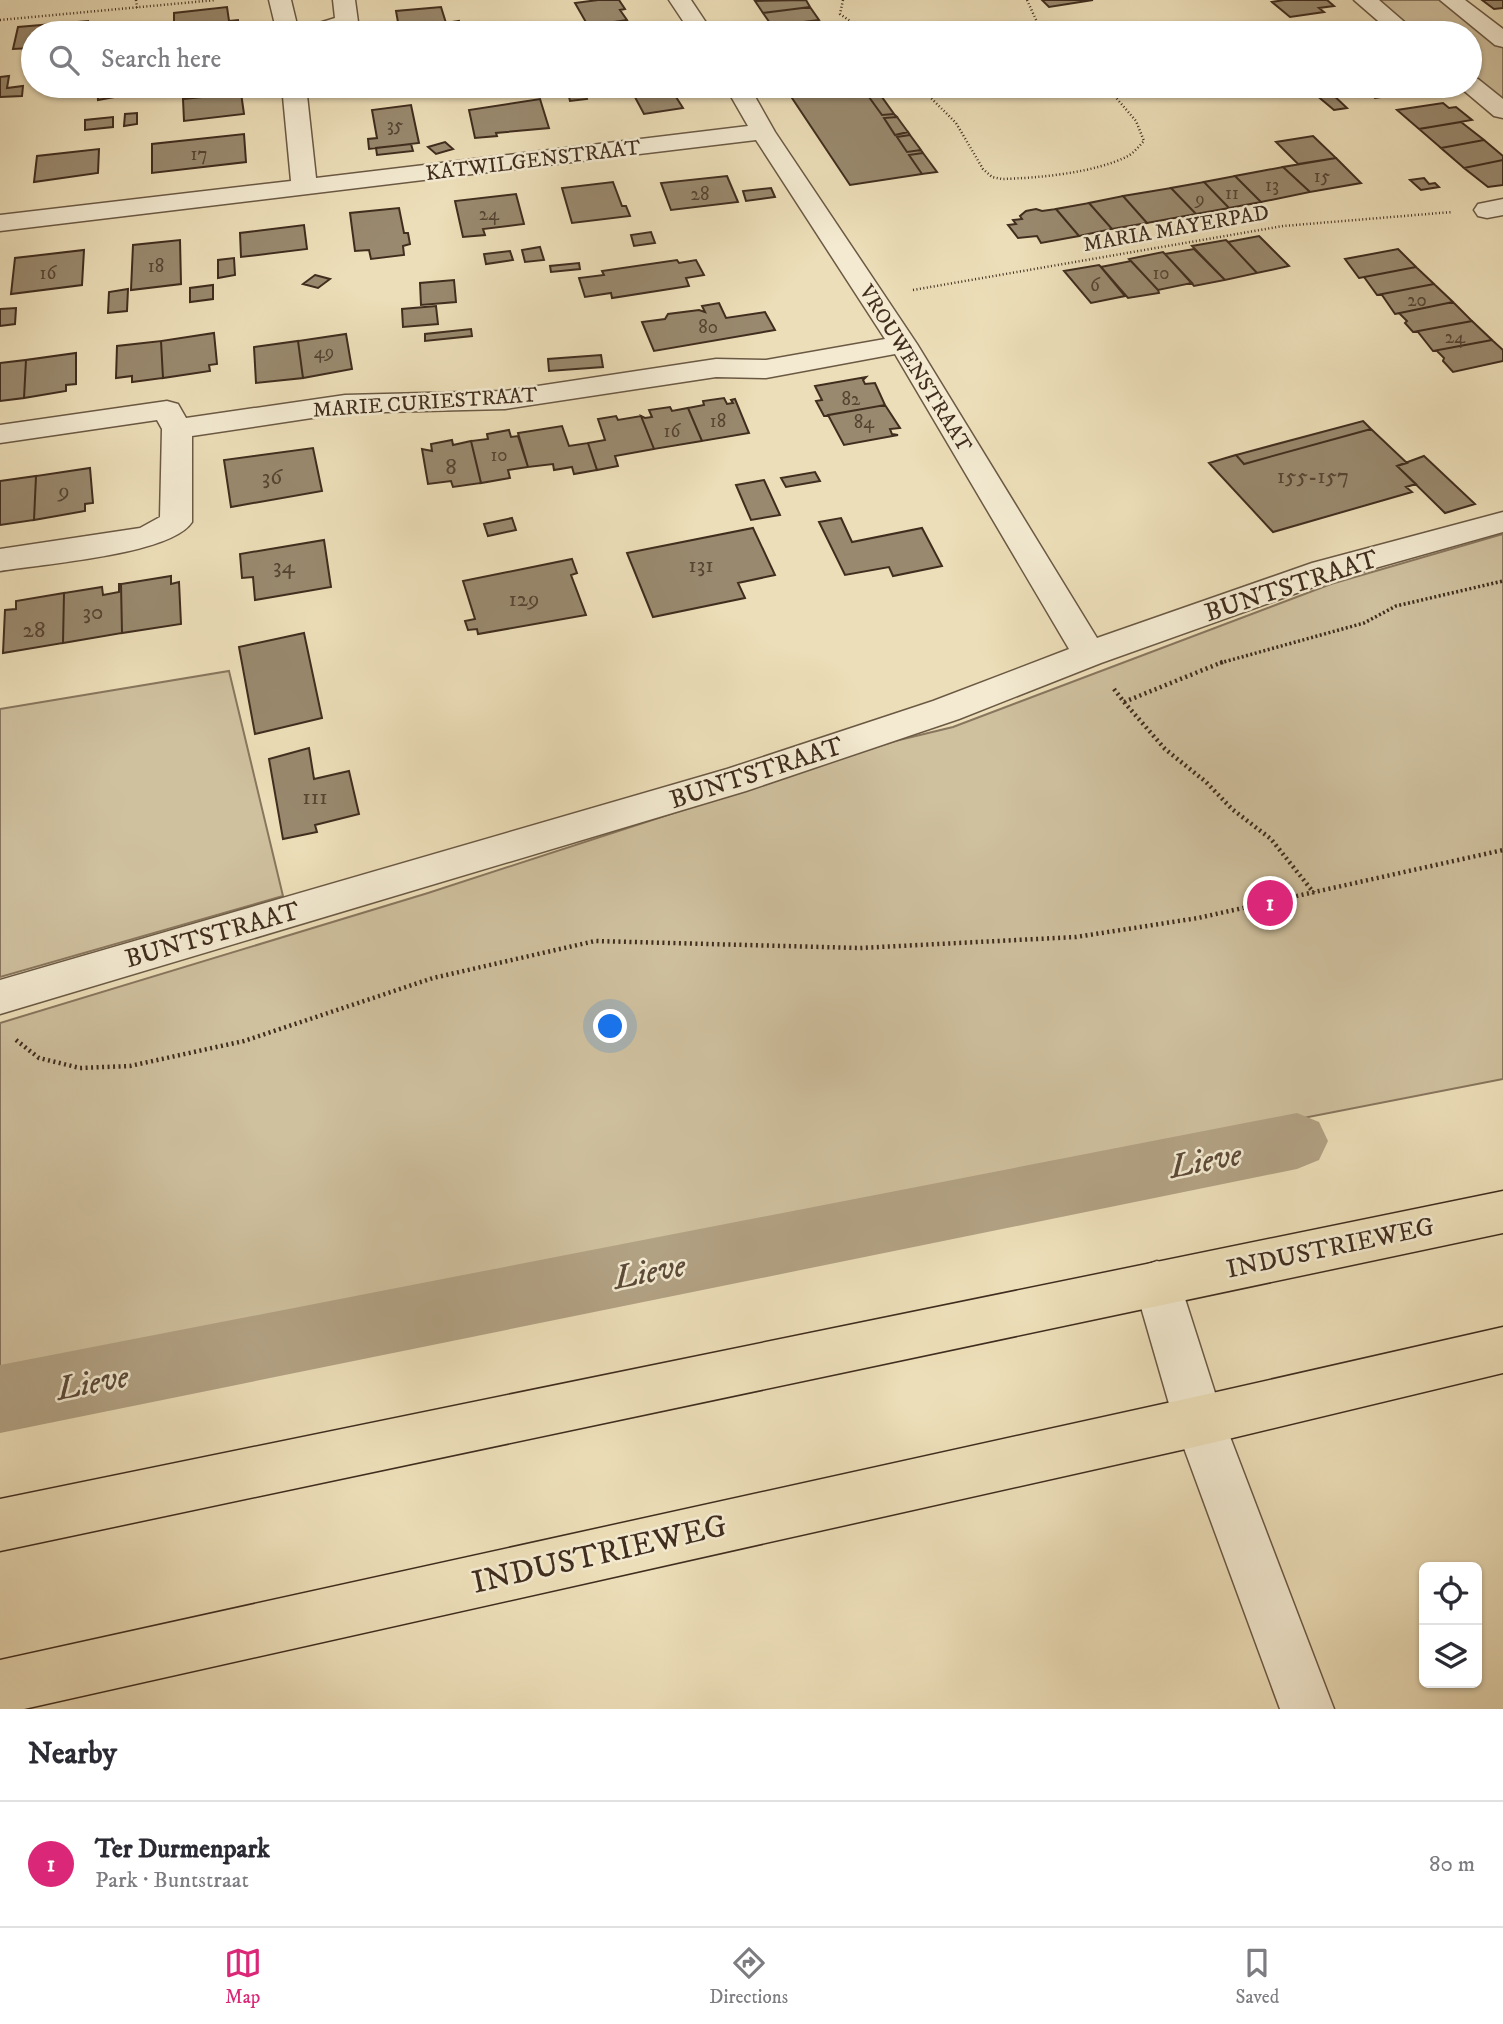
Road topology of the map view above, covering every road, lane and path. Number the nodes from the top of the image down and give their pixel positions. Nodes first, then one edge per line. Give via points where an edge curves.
1 (136, 0) edge
2 (216, 0) edge
3 (280, 0) edge
4 (344, 0) edge
5 (680, 0) edge
6 (843, 0) edge
7 (1027, 0) edge
8 (1365, 0) edge
9 (1451, 0) edge
10 (137, 8) junction
11 (0, 20) edge
12 (285, 21) edge
13 (347, 21) edge
14 (694, 21) edge
15 (850, 21) edge
16 (1037, 21) edge
17 (1391, 21) edge
18 (1478, 21) edge
19 (1482, 24) edge
20 (1503, 40) edge
21 (1482, 94) edge
22 (295, 98) edge
23 (744, 98) edge
24 (934, 98) edge
25 (1116, 98) edge
26 (1503, 111) edge
27 (763, 132) junction
28 (304, 188) junction
29 (1495, 209) edge
30 (0, 223) edge
31 (872, 297) junction
32 (903, 344) junction
33 (177, 429) junction
34 (0, 434) edge
35 (1503, 522) edge
36 (0, 561) edge
37 (1503, 581) edge
38 (1089, 654) junction
39 (1124, 702) junction
40 (1503, 850) edge
41 (1314, 893) junction
42 (0, 997) edge
43 (11, 1036) dead end
44 (1503, 1212) edge
45 (1157, 1283) junction
46 (1503, 1350) edge
47 (1199, 1421) junction
48 (0, 1525) edge
49 (0, 1687) edge
50 (1307, 1709) edge

1 - 10 path
2 - 10 path
3 - 12 street
4 - 13 street
5 - 14 street
6 - 15 path via 840,14
7 - 16 path
8 - 17 street
9 - 18 street
10 - 11 path
19 - 20 street
21 - 26 street
22 - 28 street
23 - 27 street, VROUWENSTRAAT
24 - 25 path via 990,176 1010,180 1128,156 1144,141 1136,121
27 - 28 street, KATWILGENSTRAAT
27 - 31 street, VROUWENSTRAAT
28 - 30 street, KATWILGENSTRAAT
29 - 31 path, MARIA MAYERPAD via 1283,226
31 - 32 street, VROUWENSTRAAT
32 - 33 street, MARIE CURIESTRAAT via 766,369 716,368 505,400 345,404
32 - 38 street, VROUWENSTRAAT
33 - 34 street via 167,410
33 - 36 street via 176,522 148,537
35 - 38 street, BUNTSTRAAT via 1324,571
37 - 39 path via 1396,607 1364,622 1223,662
38 - 39 path
38 - 42 street, BUNTSTRAAT via 946,710 733,781
39 - 41 path via 1165,749 1271,839
40 - 41 path
41 - 43 path via 1076,937 860,948 596,941 433,978 244,1041 130,1066 80,1068 39,1058
44 - 45 highway, INDUSTRIEWEG
45 - 47 street
45 - 48 highway, INDUSTRIEWEG
46 - 47 highway, INDUSTRIEWEG
47 - 49 highway, INDUSTRIEWEG
47 - 50 street

